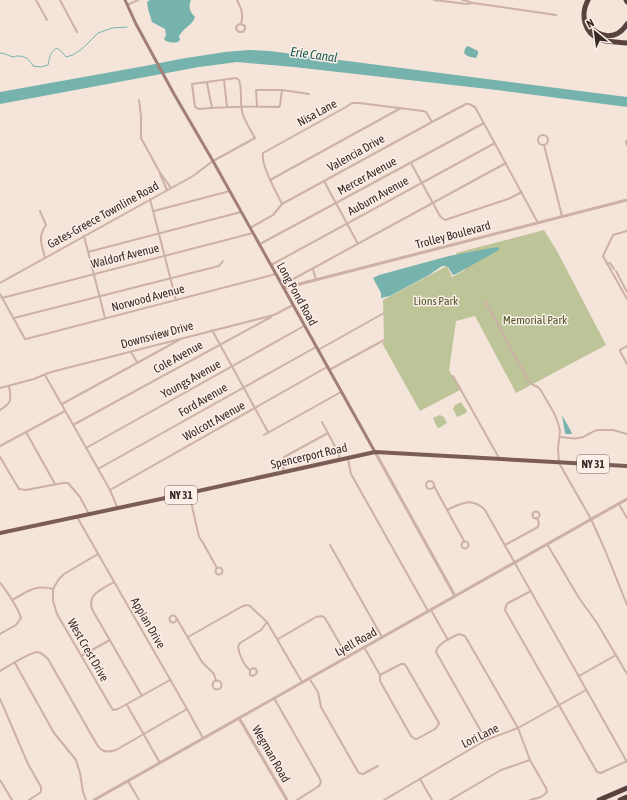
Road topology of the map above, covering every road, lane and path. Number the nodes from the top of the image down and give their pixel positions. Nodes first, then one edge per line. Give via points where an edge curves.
1 (36, 0) edge
2 (60, 0) edge
3 (130, 0) edge
4 (138, 0) edge
5 (237, 0) edge
6 (434, 0) edge
7 (462, 0) edge
8 (589, 0) edge
9 (126, 2) edge
10 (473, 3) junction
11 (556, 15) dead end
12 (47, 20) dead end
13 (242, 24) junction
14 (627, 24) edge
15 (77, 32) dead end
16 (627, 43) edge
17 (224, 80) junction
18 (207, 83) junction
19 (282, 90) junction
20 (309, 94) dead end
21 (139, 100) dead end
22 (242, 107) junction
23 (257, 107) junction
24 (212, 108) junction
25 (227, 108) junction
26 (401, 108) junction
27 (432, 122) junction
28 (484, 123) junction
29 (626, 141) dead end
30 (495, 143) junction
31 (544, 145) junction
32 (627, 145) edge
33 (213, 161) junction
34 (411, 163) junction
35 (506, 163) junction
36 (159, 171) junction
37 (270, 180) junction
38 (324, 181) junction
39 (422, 182) junction
40 (171, 188) junction
41 (167, 190) junction
42 (230, 191) junction
43 (522, 192) junction
44 (150, 199) junction
45 (627, 200) edge
46 (433, 203) junction
47 (282, 204) junction
48 (336, 204) junction
49 (40, 211) dead end
50 (154, 211) junction
51 (241, 212) junction
52 (562, 216) junction
53 (538, 223) junction
54 (347, 224) junction
55 (250, 228) junction
56 (627, 231) edge
57 (159, 233) junction
58 (253, 233) junction
59 (84, 236) junction
60 (358, 244) junction
61 (259, 245) junction
62 (88, 252) junction
63 (165, 256) junction
64 (45, 258) junction
65 (223, 261) dead end
66 (607, 264) junction
67 (270, 265) junction
68 (313, 269) junction
69 (94, 274) junction
70 (276, 274) junction
71 (171, 278) junction
72 (316, 280) junction
73 (0, 283) edge
74 (286, 283) dead end
75 (284, 288) junction
76 (627, 292) edge
77 (0, 294) edge
78 (99, 296) junction
79 (2, 298) junction
80 (627, 299) edge
81 (176, 300) junction
82 (485, 301) dead end
83 (293, 305) junction
84 (384, 313) dead end
85 (274, 315) junction
86 (14, 318) junction
87 (105, 319) junction
88 (304, 326) junction
89 (212, 330) junction
90 (182, 338) junction
91 (384, 340) dead end
92 (220, 344) junction
93 (627, 346) edge
94 (317, 348) junction
95 (131, 352) junction
96 (137, 362) junction
97 (627, 364) edge
98 (232, 366) junction
99 (328, 368) junction
100 (45, 375) junction
101 (453, 376) dead end
102 (9, 386) junction
103 (243, 387) junction
104 (0, 388) edge
105 (341, 392) junction
106 (61, 404) junction
107 (255, 409) junction
108 (0, 410) edge
109 (65, 411) junction
110 (322, 422) dead end
111 (73, 425) junction
112 (26, 432) junction
113 (268, 432) junction
114 (328, 433) junction
115 (627, 434) edge
116 (264, 435) dead end
117 (560, 437) junction
118 (0, 446) edge
119 (86, 448) junction
120 (375, 452) junction
121 (0, 457) edge
122 (347, 458) junction
123 (499, 459) junction
124 (340, 460) junction
125 (559, 462) junction
126 (627, 466) edge
127 (98, 469) junction
128 (284, 472) junction
129 (55, 484) junction
130 (434, 486) dead end
131 (110, 490) junction
132 (189, 493) junction
133 (627, 499) edge
134 (619, 504) junction
135 (118, 509) junction
136 (447, 510) junction
137 (90, 515) junction
138 (77, 517) junction
139 (537, 518) dead end
140 (627, 518) edge
141 (591, 519) junction
142 (0, 533) edge
143 (464, 541) dead end
144 (547, 544) junction
145 (330, 545) dead end
146 (505, 545) junction
147 (98, 554) junction
148 (514, 562) junction
149 (217, 568) dead end
150 (114, 582) junction
151 (0, 583) edge
152 (53, 589) junction
153 (531, 591) junction
154 (455, 596) junction
155 (12, 600) junction
156 (627, 605) edge
157 (429, 610) junction
158 (177, 619) dead end
159 (267, 622) junction
160 (0, 634) edge
161 (188, 637) junction
162 (382, 637) junction
163 (278, 639) junction
164 (110, 640) junction
165 (448, 640) junction
166 (364, 647) junction
167 (81, 656) junction
168 (348, 656) junction
169 (616, 656) junction
170 (15, 662) junction
171 (250, 670) dead end
172 (0, 671) edge
173 (627, 674) edge
174 (380, 675) junction
175 (579, 676) junction
176 (309, 678) junction
177 (170, 680) junction
178 (216, 681) junction
179 (302, 682) junction
180 (586, 690) junction
181 (142, 696) junction
182 (274, 698) junction
183 (0, 699) edge
184 (126, 705) junction
185 (559, 705) junction
186 (187, 709) junction
187 (239, 718) junction
188 (518, 728) junction
189 (143, 734) junction
190 (203, 738) junction
191 (486, 740) junction
192 (530, 760) junction
193 (627, 761) edge
194 (160, 763) junction
195 (378, 766) dead end
196 (420, 779) junction
197 (0, 780) edge
198 (128, 781) junction
199 (627, 788) edge
200 (627, 797) edge
201 (12, 800) edge
202 (29, 800) edge
203 (86, 800) edge
204 (94, 800) edge
205 (139, 800) edge
206 (287, 800) edge
207 (297, 800) edge
208 (384, 800) edge
209 (432, 800) edge
210 (450, 800) edge
211 (530, 800) edge
212 (599, 800) edge
213 (620, 800) edge

1 - 12 street
2 - 15 street
3 - 9 street
4 - 9 street
5 - 13 street via 242,12
6 - 10 street
7 - 10 street
8 - 14 highway via 586,18 589,26 596,32 605,36 614,35
8 - 16 highway via 584,8 585,24 589,31 601,40
9 - 33 main road, Long Pond Road via 155,60
10 - 11 street
13 - 13 street via 237,25 238,32 243,32 245,28
17 - 18 street
17 - 22 street via 240,80
17 - 25 street
18 - 24 street
18 - 24 street via 192,84 194,104 196,108
19 - 20 street
19 - 23 street via 279,107
19 - 23 street via 256,90
21 - 36 street via 141,138
22 - 23 street
22 - 25 street
22 - 33 street, Gates-Greece Townline Road via 255,138
24 - 25 street
26 - 27 street, Nisa Lane via 426,112
26 - 37 street
26 - 37 street, Nisa Lane via 359,103 346,107 263,154 262,158
27 - 28 street, Valencia Drive via 469,104 476,107
27 - 38 street, Valencia Drive
28 - 30 street
28 - 34 street, Mercer Avenue
29 - 32 street
30 - 35 street
30 - 39 street, Auburn Avenue
31 - 31 street via 548,140 542,135 538,141
31 - 52 street
33 - 40 street, Gates-Greece Townline Road
33 - 42 main road, Long Pond Road
34 - 39 street
34 - 48 street, Mercer Avenue
35 - 43 street
35 - 46 street
36 - 40 street
36 - 41 street
37 - 47 street, Nisa Lane
38 - 47 street, Valencia Drive
38 - 48 street
39 - 46 street
39 - 54 street, Auburn Avenue
40 - 41 street, Gates-Greece Townline Road
41 - 44 street, Gates-Greece Townline Road
42 - 50 street
42 - 51 main road, Long Pond Road
43 - 46 street via 447,220 443,220
43 - 53 street
44 - 50 street
44 - 59 street, Gates-Greece Townline Road
45 - 52 street, Trolley Boulevard
46 - 60 street
47 - 55 street, Valencia Drive via 273,215
48 - 54 street
48 - 61 street, Mercer Avenue
49 - 64 street via 46,225 40,238
50 - 57 street
51 - 55 main road, Long Pond Road
51 - 57 street
52 - 53 street, Trolley Boulevard
53 - 72 street, Trolley Boulevard
54 - 60 street
54 - 67 street, Auburn Avenue
55 - 58 main road, Long Pond Road
56 - 66 street via 613,235 603,256
57 - 62 street
57 - 63 street
58 - 61 main road, Long Pond Road
58 - 63 street, Waldorf Avenue
59 - 62 street
59 - 64 street, Gates-Greece Townline Road
60 - 68 street
61 - 67 main road, Long Pond Road
62 - 69 street
63 - 69 street, Waldorf Avenue
63 - 71 street
64 - 73 street, Gates-Greece Townline Road
65 - 71 street via 219,266
66 - 76 street via 612,264
66 - 80 street
67 - 70 main road, Long Pond Road
68 - 72 street
68 - 74 street
69 - 78 street
69 - 79 street, Waldorf Avenue
70 - 75 main road, Long Pond Road
70 - 81 street, Norwood Avenue
71 - 78 street
71 - 81 street
72 - 75 street, Trolley Boulevard
75 - 83 main road, Long Pond Road
77 - 79 street
78 - 86 street
78 - 87 street
79 - 86 street
81 - 87 street, Norwood Avenue
82 - 117 street via 529,382 540,389 554,414
83 - 85 street, Cole Avenue
83 - 88 main road, Long Pond Road
84 - 94 street, Ford Avenue
85 - 89 street, Downsview Drive
85 - 92 street, Cole Avenue
86 - 87 street, Norwood Avenue via 25,339
88 - 94 main road, Long Pond Road
88 - 98 street, Youngs Avenue
89 - 90 street, Downsview Drive
89 - 92 street
90 - 95 street, Downsview Drive
90 - 96 street
91 - 99 street, Wolcott Avenue
92 - 98 street
92 - 111 street, Cole Avenue
93 - 97 street via 620,351
94 - 99 main road, Long Pond Road
94 - 103 street, Ford Avenue
95 - 96 street
95 - 100 street, Downsview Drive
96 - 106 street
98 - 103 street
98 - 119 street, Youngs Avenue
99 - 105 main road, Long Pond Road
99 - 107 street, Wolcott Avenue
100 - 102 street, Downsview Drive
100 - 106 street
101 - 123 street
102 - 104 street, Downsview Drive
102 - 108 street via 11,401
103 - 107 street
103 - 127 street, Ford Avenue
105 - 113 street
105 - 120 main road, Long Pond Road
106 - 109 street
107 - 113 street
107 - 131 street, Wolcott Avenue
109 - 111 street
109 - 112 street
110 - 114 street
111 - 119 street
112 - 118 street
112 - 129 street
113 - 116 street
114 - 124 street
114 - 128 street via 284,457
115 - 117 street via 613,430 598,430 576,439
117 - 125 street
119 - 127 street
120 - 122 main road, Spencerport Road / NY 31
120 - 123 main road, Spencerport Road / NY 31
120 - 154 street, Long Pond Road
121 - 129 street via 19,489
122 - 124 main road, Spencerport Road / NY 31
122 - 157 street via 351,474
123 - 125 main road, Spencerport Road / NY 31
124 - 128 main road, Spencerport Road / NY 31
125 - 126 main road, Spencerport Road / NY 31
125 - 141 street
127 - 131 street
128 - 132 main road, Spencerport Road / NY 31
129 - 137 street via 68,483
130 - 136 street
131 - 135 street
132 - 135 main road, Spencerport Road / NY 31
132 - 149 street via 199,537
133 - 134 street, Lyell Road
134 - 140 street
134 - 141 street, Lyell Road
135 - 137 main road, Spencerport Road / NY 31
136 - 143 street
136 - 146 street via 463,502 479,505 487,513
137 - 138 main road, Spencerport Road / NY 31
138 - 142 main road, Spencerport Road / NY 31
138 - 147 street, Appian Drive
139 - 146 street via 538,527
141 - 144 street, Lyell Road
141 - 156 street
144 - 148 street, Lyell Road
144 - 169 street
145 - 162 street
146 - 148 street
147 - 150 street, Appian Drive
147 - 152 street via 64,574
148 - 153 street
148 - 154 street, Lyell Road
150 - 164 street via 96,593 90,602
150 - 177 street, Appian Drive
151 - 155 street
152 - 155 street via 36,588
152 - 167 street, West Crest Drive via 57,614
153 - 175 street
153 - 185 street via 508,603 505,610
154 - 157 street, Lyell Road
155 - 160 street via 21,618 16,625
157 - 162 street, Lyell Road
157 - 165 street
158 - 161 street
159 - 161 street via 250,606 244,605
159 - 163 street
159 - 171 street via 261,630 240,643 238,647
161 - 178 street via 202,662 214,674
162 - 166 street, Lyell Road
163 - 168 street via 322,616
163 - 179 street
164 - 167 street
164 - 181 street
165 - 188 street via 459,634 465,636
165 - 191 street via 437,647 436,652
166 - 168 street, Lyell Road
166 - 174 street
167 - 184 street, West Crest Drive via 112,709
168 - 176 street, Lyell Road
169 - 173 street
169 - 175 street
170 - 172 street
170 - 189 street via 36,652 45,655 96,743 105,752 110,752
170 - 203 street via 54,733 76,760
174 - 174 street via 382,686 412,738 420,738 437,728 438,720 404,664
175 - 180 street
176 - 179 street, Lyell Road
176 - 195 street via 318,692 321,707 359,773 363,774
177 - 181 street, West Crest Drive
177 - 186 street, Appian Drive
178 - 178 street via 212,687 217,690 222,685
179 - 182 street, Lyell Road
180 - 185 street, Lori Lane
180 - 193 street
181 - 184 street, West Crest Drive
182 - 187 street, Lyell Road
182 - 207 street via 321,782
183 - 202 street via 41,788 41,792
184 - 189 street
185 - 188 street, Lori Lane
185 - 193 street via 596,770 603,772
186 - 189 street
186 - 190 street, Appian Drive
187 - 190 street, Lyell Road
187 - 206 street, Wegman Road
188 - 191 street, Lori Lane
188 - 192 street
189 - 194 street
190 - 194 street, Lyell Road
191 - 196 street, Lori Lane
192 - 210 street via 501,770
192 - 211 street via 547,792
194 - 198 street, Lyell Road
196 - 208 street, Lori Lane
196 - 209 street
197 - 201 street
198 - 204 street, Lyell Road
198 - 205 street
199 - 212 highway
200 - 213 highway

